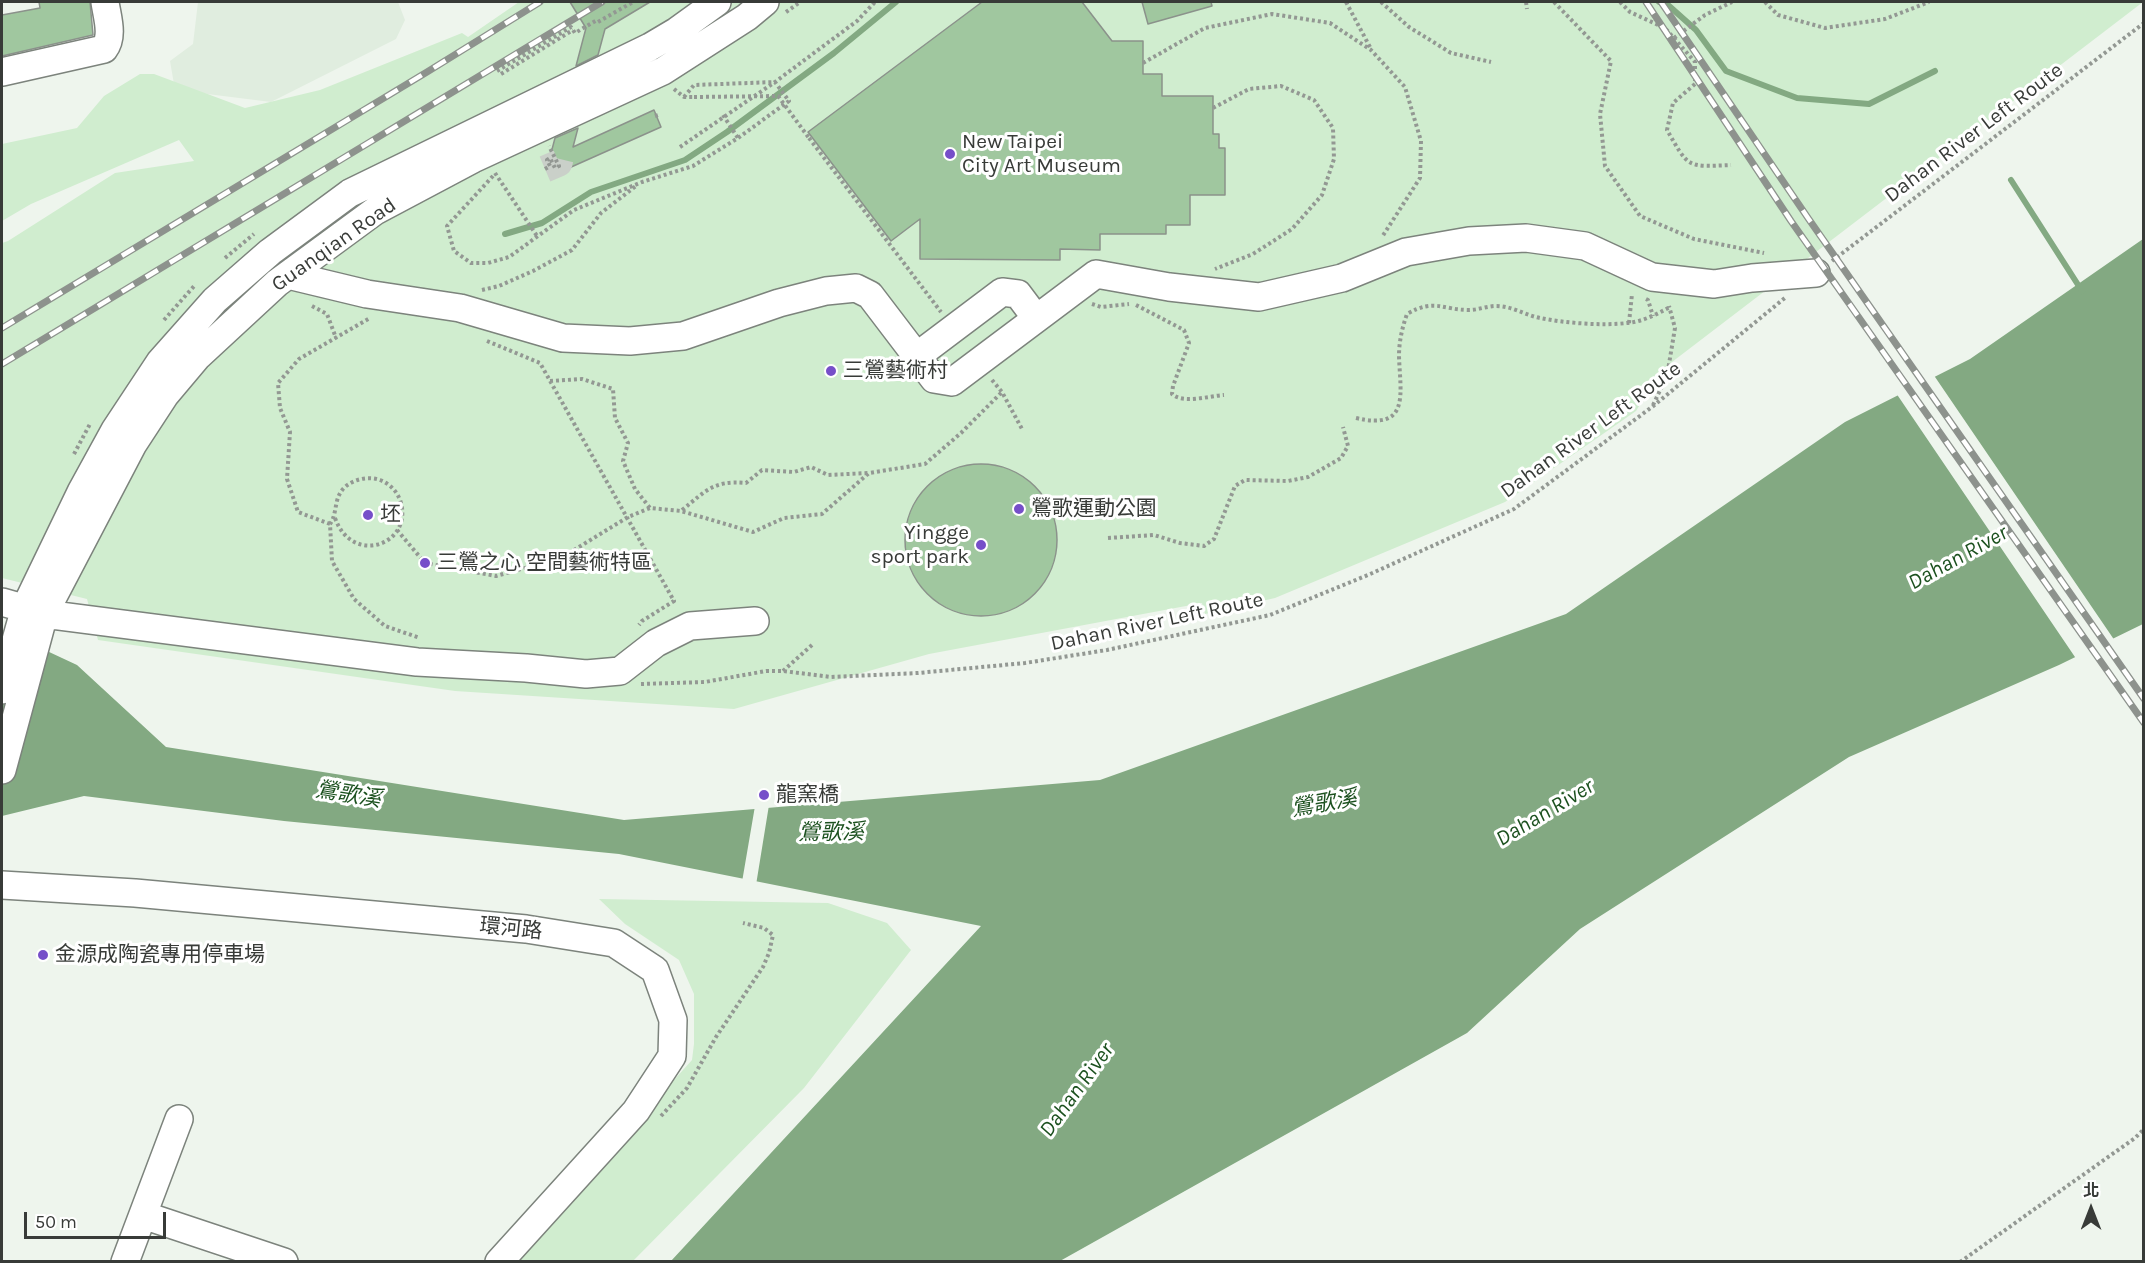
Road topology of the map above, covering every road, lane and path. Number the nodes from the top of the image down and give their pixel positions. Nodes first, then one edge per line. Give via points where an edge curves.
1 (105, 2) edge
2 (633, 2) edge
3 (717, 2) edge
4 (765, 2) edge
5 (875, 2) edge
6 (1346, 2) edge
7 (1381, 2) edge
8 (1526, 2) edge
9 (1554, 2) edge
10 (1620, 2) edge
11 (1625, 2) edge
12 (1732, 2) edge
13 (1765, 2) edge
14 (1929, 2) edge
15 (1527, 9) dead end
16 (1630, 12) junction
17 (2144, 22) edge
18 (1674, 38) junction
19 (1371, 50) junction
20 (1491, 62) dead end
21 (1143, 63) dead end
22 (2, 72) edge
23 (499, 73) dead end
24 (775, 82) junction
25 (671, 86) dead end
26 (684, 97) junction
27 (1213, 108) dead end
28 (723, 116) junction
29 (738, 138) junction
30 (549, 145) dead end
31 (680, 147) dead end
32 (1731, 165) dead end
33 (545, 169) dead end
34 (642, 182) junction
35 (537, 236) junction
36 (1380, 240) dead end
37 (1766, 253) dead end
38 (1211, 271) dead end
39 (1816, 273) joint
40 (288, 275) junction
41 (1082, 284) junction
42 (1642, 285) junction
43 (498, 286) dead end
44 (1788, 296) dead end
45 (308, 303) dead end
46 (1670, 307) junction
47 (361, 315) dead end
48 (1036, 318) junction
49 (1629, 324) junction
50 (953, 328) junction
51 (336, 338) junction
52 (481, 339) dead end
53 (916, 356) junction
54 (979, 362) junction
55 (550, 381) junction
56 (1002, 392) junction
57 (1224, 395) dead end
58 (1652, 407) junction
59 (1356, 418) dead end
60 (1343, 427) dead end
61 (1022, 429) dead end
62 (869, 473) junction
63 (650, 508) junction
64 (681, 511) junction
65 (628, 517) junction
66 (334, 518) junction
67 (330, 524) junction
68 (397, 530) junction
69 (1108, 538) dead end
70 (25, 617) edge
71 (755, 621) dead end
72 (636, 630) dead end
73 (428, 641) dead end
74 (813, 644) dead end
75 (2, 690) edge
76 (2, 770) edge
77 (2, 885) edge
78 (179, 1119) dead end
79 (2144, 1129) edge
80 (143, 1215) junction
81 (125, 1262) edge
82 (284, 1262) edge
83 (499, 1262) edge
84 (1960, 1262) edge

1 - 22 street via 109,42 104,49
2 - 23 path via 575,33 573,30
3 - 70 street, Guanqian Road via 650,47 350,193 215,300 154,372 115,430 87,481
4 - 40 street, Guanqian Road via 663,71 473,159 375,211
5 - 24 path via 857,21
6 - 19 path
7 - 20 path via 1409,27 1451,53
8 - 15 path
9 - 37 path via 1611,61 1600,114 1605,166 1640,216 1694,239
10 - 16 path
11 - 16 path
12 - 18 path via 1705,15
13 - 14 path via 1778,15 1825,28 1885,19
16 - 18 path via 1665,28
17 - 39 path, Dahan River Left Route
18 - 32 path via 1695,62 1695,84 1673,104 1667,130 1685,160 1700,166
19 - 21 path via 1330,23 1272,14 1205,28
19 - 36 path via 1405,87 1421,141 1420,178
24 - 26 path via 694,85
24 - 28 path
24 - 29 path via 789,101
25 - 26 path
26 - 50 path, bridge via 778,96
27 - 38 path via 1249,88 1281,86 1314,100 1333,128 1334,159 1322,195 1292,229 1253,254
28 - 29 path
28 - 31 path
29 - 34 path via 693,166
30 - 33 path via 559,166 555,168 550,158 550,166
34 - 35 path via 574,210
34 - 43 path via 601,213 572,250
35 - 35 path via 494,172 447,226 454,251 471,263 509,257
39 - 42 street via 1714,284
40 - 53 street via 367,294 460,308 563,338 630,341 683,336 778,303 856,288 870,295
40 - 70 street, Guanqian Road via 196,357 165,395
41 - 42 street via 1096,274 1259,297 1342,278 1406,252 1469,241 1526,238 1585,246
41 - 48 street
41 - 57 path via 1087,303 1101,307 1133,304 1184,330 1189,344 1173,386 1175,397
42 - 46 path
42 - 49 path
44 - 58 path, Dahan River Left Route
45 - 51 path via 327,314
46 - 49 path
46 - 58 path via 1675,328 1667,376
47 - 51 path via 371,318
48 - 50 street via 1018,294 1002,292
48 - 54 street
49 - 59 path via 1560,322 1496,306 1468,310 1438,305 1420,307 1407,314 1402,328 1399,408 1387,418 1372,422
50 - 53 street
51 - 67 path via 299,359 278,383 280,408 290,432 288,479 298,512
52 - 55 path via 540,363
53 - 54 street via 934,379 952,382
54 - 56 path
55 - 63 path via 582,379 613,389 615,418 628,443 623,461 635,489
55 - 65 path
56 - 61 path
56 - 62 path via 925,464
58 - 74 path, Dahan River Left Route via 1514,509 1270,615 1107,650 1025,663 831,676 783,671
60 - 69 path via 1348,446 1341,458 1308,477 1288,481 1245,480 1235,486 1214,539 1204,546 1154,535
62 - 64 path via 828,475 811,467 794,472 762,470 746,483 710,487
62 - 64 path via 822,514 784,518 753,532
63 - 64 path
63 - 65 path
65 - 68 path via 561,558 496,576 425,562
65 - 72 path via 674,601 642,621
66 - 67 path
66 - 68 path via 346,538 356,544 379,544
66 - 68 path via 338,496 345,488 364,478 375,479 394,489 399,498 402,519
67 - 73 path via 332,561 354,599 385,626
70 - 71 street via 417,662 586,674 620,671 656,643 690,626
70 - 75 street
70 - 76 street
77 - 83 street, 環河路 via 135,893 526,929 614,944 655,970 674,1020 672,1056 636,1111
78 - 80 street
79 - 84 path
80 - 81 street
80 - 82 street

